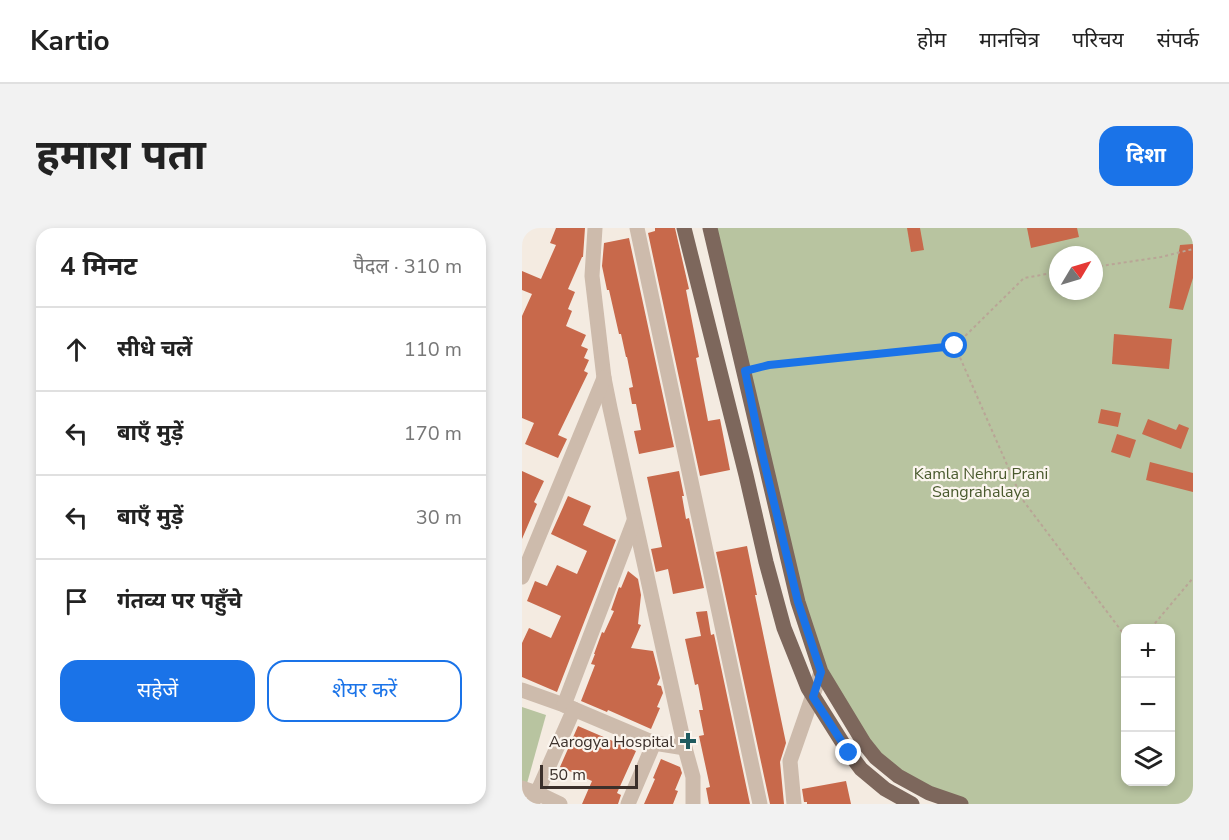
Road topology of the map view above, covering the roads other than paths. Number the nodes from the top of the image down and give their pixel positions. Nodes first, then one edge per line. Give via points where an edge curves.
1 (595, 228) edge
2 (638, 228) edge
3 (684, 228) edge
4 (710, 228) edge
5 (604, 378) junction
6 (634, 521) junction
7 (522, 577) edge
8 (821, 672) junction
9 (522, 690) edge
10 (813, 697) junction
11 (569, 707) junction
12 (654, 743) junction
13 (685, 748) junction
14 (530, 795) edge
15 (888, 797) edge
16 (560, 804) edge
17 (627, 804) edge
18 (693, 804) edge
19 (760, 804) edge
20 (794, 804) edge
21 (912, 804) edge
22 (961, 804) edge

1 - 5 street via 592,276
2 - 19 street
3 - 10 main road via 784,628
4 - 8 main road via 798,602
5 - 6 street
5 - 7 street
6 - 11 street
6 - 13 street
8 - 10 street
8 - 22 main road via 876,758 929,794
9 - 11 street
10 - 15 main road via 855,761
10 - 20 street via 790,761
11 - 12 street
11 - 14 street
12 - 13 street
12 - 17 street
13 - 18 street via 693,777
14 - 16 street
15 - 21 main road

